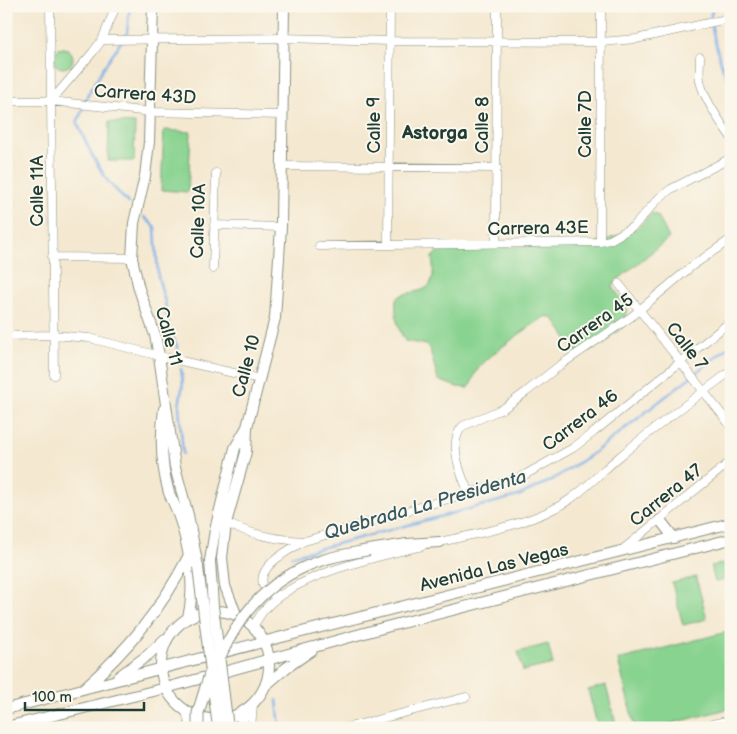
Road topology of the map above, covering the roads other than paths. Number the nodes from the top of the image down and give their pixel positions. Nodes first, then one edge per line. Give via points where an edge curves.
1 (50, 6) edge
2 (115, 6) edge
3 (153, 6) edge
4 (284, 6) edge
5 (390, 6) edge
6 (497, 6) edge
7 (601, 6) edge
8 (730, 18) edge
9 (109, 23) junction
10 (284, 38) junction
11 (118, 39) junction
12 (152, 39) junction
13 (102, 40) junction
14 (390, 41) junction
15 (497, 42) junction
16 (601, 42) junction
17 (700, 57) dead end
18 (6, 100) edge
19 (51, 101) junction
20 (151, 112) junction
21 (282, 115) junction
22 (731, 137) edge
23 (731, 158) edge
24 (281, 166) junction
25 (389, 167) junction
26 (497, 168) junction
27 (216, 173) dead end
28 (214, 225) junction
29 (280, 227) junction
30 (731, 239) edge
31 (600, 242) junction
32 (496, 243) junction
33 (388, 245) junction
34 (319, 246) dead end
35 (52, 257) junction
36 (132, 258) junction
37 (213, 269) dead end
38 (619, 284) dead end
39 (640, 310) junction
40 (731, 321) edge
41 (53, 334) junction
42 (6, 336) edge
43 (159, 356) junction
44 (680, 362) junction
45 (731, 371) edge
46 (54, 375) dead end
47 (260, 379) junction
48 (704, 391) junction
49 (166, 395) junction
50 (731, 426) edge
51 (247, 427) junction
52 (731, 461) edge
53 (470, 494) junction
54 (660, 520) junction
55 (226, 523) junction
56 (731, 523) edge
57 (674, 538) junction
58 (731, 538) edge
59 (305, 541) junction
60 (440, 542) junction
61 (619, 552) junction
62 (188, 556) junction
63 (224, 576) junction
64 (191, 578) junction
65 (284, 594) junction
66 (236, 614) junction
67 (188, 617) junction
68 (253, 626) junction
69 (170, 635) junction
70 (264, 642) junction
71 (323, 644) junction
72 (269, 658) junction
73 (219, 660) junction
74 (161, 668) junction
75 (210, 674) junction
76 (113, 681) junction
77 (266, 686) junction
78 (166, 688) junction
79 (81, 689) junction
80 (466, 697) dead end
81 (249, 707) junction
82 (6, 709) edge
83 (186, 711) junction
84 (196, 716) junction
85 (731, 720) edge
86 (6, 727) edge
87 (190, 728) edge
88 (198, 728) edge
89 (205, 728) edge
90 (218, 728) edge
91 (228, 728) edge
92 (240, 728) edge
93 (251, 728) edge
94 (345, 728) edge
95 (695, 728) edge

1 - 19 street, Calle 11A
2 - 9 street
3 - 12 main road
4 - 10 main road, Calle 10
5 - 14 street, Calle 9
6 - 15 street, Calle 8
7 - 16 street, Calle 7D
8 - 16 street via 636,39
9 - 11 street
9 - 13 street
10 - 12 street
10 - 14 street
10 - 21 main road, Calle 10
11 - 12 street
11 - 13 street
12 - 20 main road
13 - 19 street
14 - 15 street
14 - 25 street, Calle 9
15 - 16 street
15 - 26 street, Calle 8
16 - 31 street, Calle 7D
17 - 22 street via 700,80 720,123
18 - 19 street, Carrera 43D
19 - 20 street, Carrera 43D
19 - 35 street, Calle 11A
20 - 21 street, Carrera 43D
20 - 36 main road, Calle 11 via 147,160 134,223
21 - 24 main road, Calle 10
23 - 31 street, Carrera 43E via 671,189 634,226
24 - 25 street
24 - 29 main road, Calle 10
25 - 26 street
25 - 33 street, Calle 9
26 - 32 street, Calle 8
27 - 28 street, Calle 10A
28 - 29 street
28 - 37 street, Calle 10A
29 - 47 main road, Calle 10 via 275,318
30 - 39 street, Carrera 45 via 692,266
31 - 32 street, Carrera 43E
32 - 33 street, Carrera 43E
33 - 34 street, Carrera 43E
35 - 36 street
35 - 41 street, Calle 11A
36 - 43 main road, Calle 11
38 - 39 street, Calle 7
39 - 44 street, Calle 7
39 - 53 street, Carrera 45 via 504,408 458,430 456,446 460,473
40 - 44 street, Carrera 46
41 - 42 street
41 - 43 street via 89,338
41 - 46 street, Calle 11A
43 - 47 street
43 - 49 main road, Calle 11
44 - 48 street, Calle 7
44 - 53 street, Carrera 46 via 573,448 519,478
45 - 48 street
47 - 51 main road, Calle 10
48 - 50 street, Calle 7
48 - 60 street via 617,458 569,500 539,515
49 - 62 main road via 161,431 163,462
49 - 75 main road, Calle 11, bridge via 174,467 198,567
51 - 55 main road via 246,452
51 - 73 main road, Calle 10, bridge via 235,448 210,561
52 - 54 street, Carrera 47
53 - 59 street, Carrera 46
54 - 57 main road
54 - 61 street, Carrera 47
55 - 59 street, Carrera 46 via 280,540
55 - 63 main road via 222,558
56 - 57 main road, Avenida Las Vegas
57 - 61 main road, Avenida Las Vegas
58 - 71 main road, Avenida Las Vegas
59 - 65 street via 274,560 263,575 262,583 266,590 273,595
60 - 65 street via 328,572
60 - 73 main road, bridge via 368,550 305,566 268,589 252,604 227,640
61 - 70 main road, Avenida Las Vegas
62 - 64 main road
62 - 79 main road via 139,633
63 - 64 main road via 208,583
63 - 66 main road
64 - 67 main road via 192,603
65 - 68 street via 264,610
66 - 67 main road via 220,610
66 - 68 main road
67 - 69 main road
68 - 70 main road
69 - 74 main road via 162,651
69 - 76 main road
70 - 72 main road
70 - 74 main road, Avenida Las Vegas
71 - 72 main road, Avenida Las Vegas
71 - 77 main road via 301,656
72 - 77 main road
72 - 78 main road, Avenida Las Vegas
73 - 91 main road, Calle 10, bridge
74 - 76 main road, Avenida Las Vegas
74 - 78 main road
75 - 88 highway, bridge via 198,714
75 - 90 main road, bridge
76 - 79 main road, Avenida Las Vegas
77 - 81 main road
78 - 83 main road
78 - 86 main road, Avenida Las Vegas
79 - 82 main road, Avenida Las Vegas
80 - 94 street
81 - 84 main road via 221,719
81 - 92 main road
81 - 93 street
83 - 84 main road
83 - 87 street
84 - 89 main road
85 - 95 street

